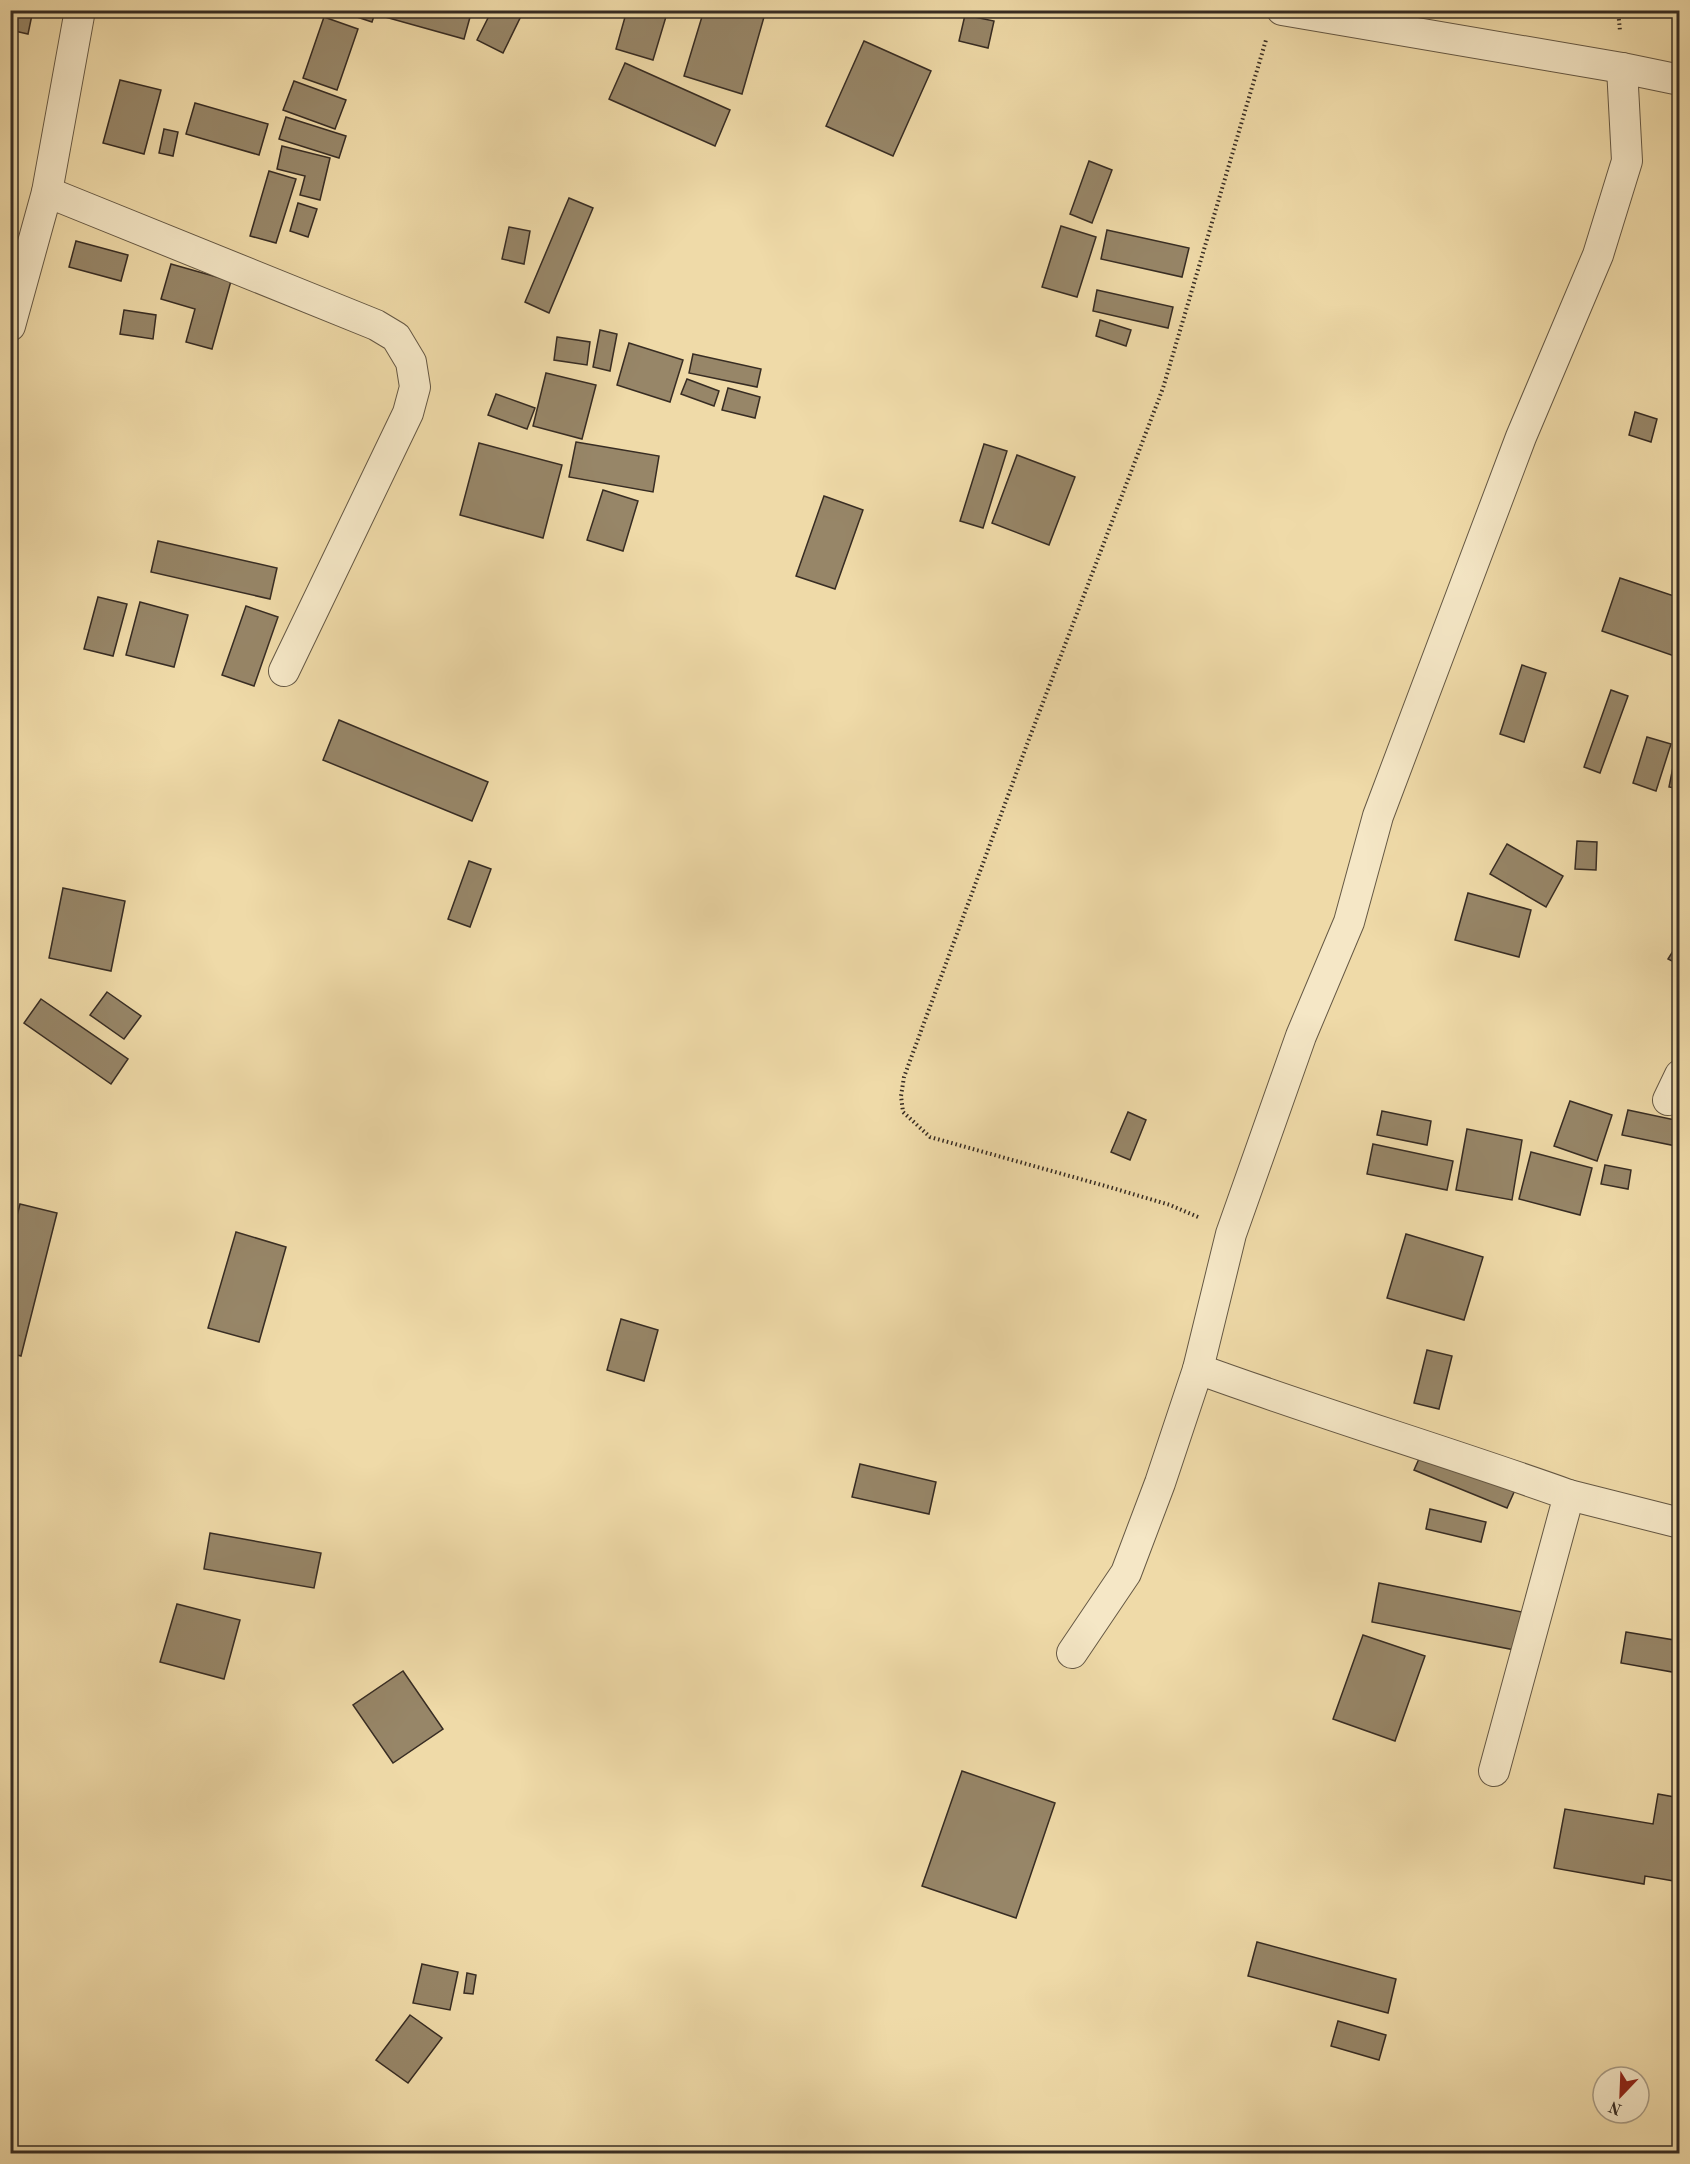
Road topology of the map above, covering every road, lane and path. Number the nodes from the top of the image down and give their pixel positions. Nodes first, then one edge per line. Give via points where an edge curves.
1 (80, 10) edge
2 (1275, 22) edge
3 (1622, 68) junction
4 (1680, 80) edge
5 (47, 192) junction
6 (10, 326) edge
7 (284, 671) dead end
8 (1231, 1234) junction
9 (1198, 1369) junction
10 (1569, 1495) junction
11 (1680, 1523) edge
12 (1072, 1653) dead end
13 (1494, 1771) dead end

1 - 5 street
2 - 3 street
2 - 8 path via 1163,388 1026,747 904,1077 901,1096 903,1112 930,1137 1170,1205
3 - 4 street
3 - 8 street via 1627,161 1598,255 1521,437 1378,816 1349,922 1301,1036
5 - 6 street
5 - 7 street via 376,325 396,337 411,362 416,387 408,412
8 - 9 street
9 - 10 street
9 - 12 street via 1126,1573
10 - 11 street
10 - 13 street

